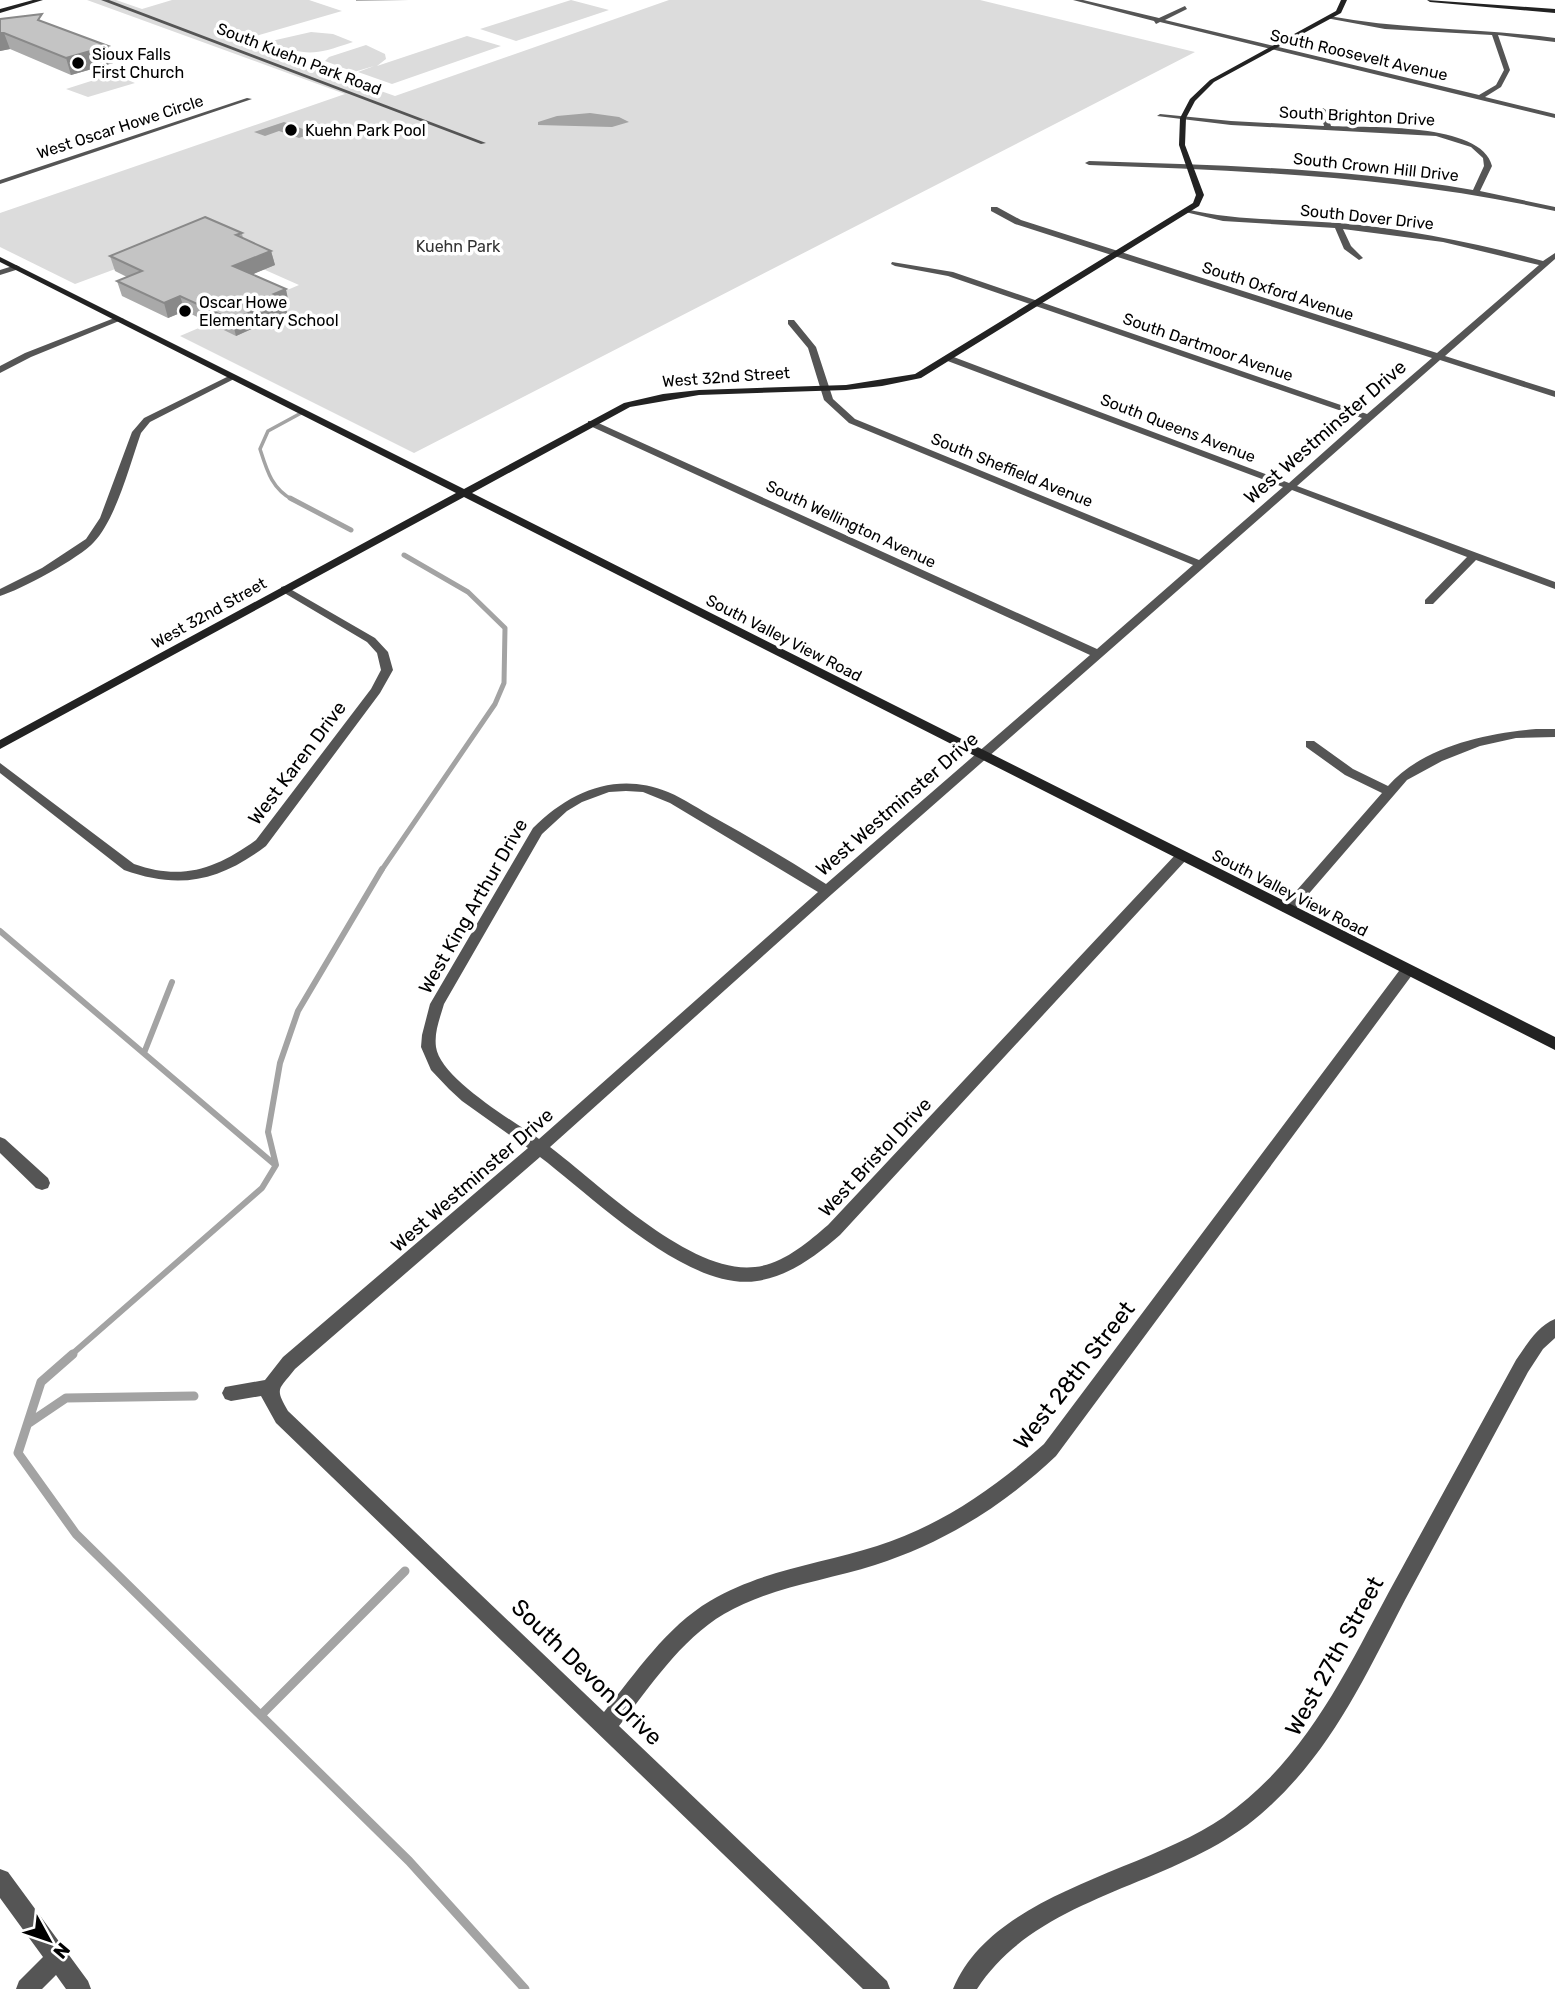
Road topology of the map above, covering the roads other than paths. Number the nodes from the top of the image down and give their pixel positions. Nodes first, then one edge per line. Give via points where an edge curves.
1 (40, 0) edge
2 (104, 0) edge
3 (1076, 0) edge
4 (1344, 0) edge
5 (1430, 0) edge
6 (1185, 8) dead end
7 (1555, 10) edge
8 (0, 11) edge
9 (1329, 18) junction
10 (1156, 22) junction
11 (1494, 33) junction
12 (1555, 40) edge
13 (1271, 49) junction
14 (1479, 98) junction
15 (249, 99) dead end
16 (1323, 110) dead end
17 (1160, 116) dead end
18 (1555, 116) edge
19 (1183, 118) junction
20 (1328, 128) junction
21 (483, 143) dead end
22 (1089, 163) dead end
23 (1192, 167) junction
24 (0, 182) edge
25 (1476, 191) junction
26 (995, 209) dead end
27 (1555, 209) edge
28 (1185, 211) junction
29 (1338, 225) junction
30 (1116, 254) junction
31 (1555, 255) edge
32 (1359, 258) dead end
33 (0, 259) edge
34 (895, 264) dead end
35 (1544, 264) junction
36 (16, 267) junction
37 (0, 273) edge
38 (1037, 303) junction
39 (120, 319) junction
40 (791, 322) dead end
41 (1440, 357) junction
42 (948, 358) junction
43 (0, 370) edge
44 (234, 377) junction
45 (824, 387) junction
46 (1555, 394) edge
47 (1370, 418) junction
48 (591, 423) junction
49 (1292, 487) junction
50 (462, 493) junction
51 (1474, 556) junction
52 (1202, 565) junction
53 (1555, 586) edge
54 (285, 589) junction
55 (0, 593) edge
56 (1429, 602) dead end
57 (1098, 654) junction
58 (1555, 733) edge
59 (1310, 744) dead end
60 (0, 745) edge
61 (982, 755) junction
62 (0, 767) edge
63 (1390, 792) junction
64 (1182, 856) junction
65 (827, 891) junction
66 (1288, 909) junction
67 (1407, 971) junction
68 (1554, 1042) edge
69 (0, 1143) edge
70 (540, 1147) junction
71 (42, 1183) dead end
72 (1555, 1327) edge
73 (270, 1387) junction
74 (231, 1393) dead end
75 (607, 1725) junction
76 (0, 1880) edge
77 (57, 1958) junction
78 (27, 1989) edge
79 (80, 1989) edge
80 (879, 1989) edge
81 (964, 1989) edge

1 - 8 street
2 - 21 street, South Kuehn Park Road
3 - 10 street, South Roosevelt Avenue
4 - 9 street via 1339,12
5 - 7 street
6 - 10 street
9 - 11 street via 1371,27
9 - 13 street
10 - 13 street, South Roosevelt Avenue
11 - 12 street
11 - 14 street via 1507,70 1499,86
13 - 14 street, South Roosevelt Avenue
13 - 19 street via 1212,81 1192,100
14 - 18 street, South Roosevelt Avenue
15 - 24 street, West Oscar Howe Circle
16 - 20 street
17 - 19 street, South Brighton Drive
19 - 20 street, South Brighton Drive
19 - 23 street via 1182,145
20 - 25 street, South Brighton Drive via 1428,133 1463,142 1488,160
22 - 23 street, South Crown Hill Drive
23 - 25 street, South Crown Hill Drive via 1365,177
23 - 28 street via 1200,195
25 - 27 street, South Crown Hill Drive
26 - 30 street, South Oxford Avenue via 1018,222
28 - 29 street, South Dover Drive via 1225,219
28 - 30 street, West 32nd Street
29 - 32 street via 1347,247
29 - 35 street, South Dover Drive via 1453,241
30 - 38 street, West 32nd Street
30 - 41 street, South Oxford Avenue
31 - 35 street, West Westminster Drive
33 - 36 street, South Valley View Road
34 - 38 street, South Dartmoor Avenue via 950,274
35 - 41 street, West Westminster Drive
36 - 37 street
36 - 39 street, South Valley View Road
38 - 42 street, West 32nd Street
38 - 47 street, South Dartmoor Avenue
39 - 43 street
39 - 44 street, South Valley View Road
40 - 45 street via 812,347
41 - 46 street, South Oxford Avenue
41 - 47 street, West Westminster Drive
42 - 45 street, West 32nd Street via 918,376 898,381
42 - 49 street, South Queens Avenue
44 - 50 street, South Valley View Road
44 - 55 street via 147,420 137,432 105,518 90,541
45 - 48 street, West 32nd Street via 660,397 627,405
45 - 52 street, South Sheffield Avenue via 836,408 865,427
47 - 49 street, West Westminster Drive
48 - 50 street, West 32nd Street
48 - 57 street, South Wellington Avenue
49 - 51 street, South Queens Avenue
49 - 52 street, West Westminster Drive
50 - 54 street, West 32nd Street
50 - 61 street, South Valley View Road
51 - 53 street, South Queens Avenue
51 - 56 street
52 - 57 street, West Westminster Drive
54 - 60 street, West 32nd Street
54 - 62 street, West Karen Drive via 371,640 386,658 387,670 261,843 248,853 198,876 146,874 130,867
57 - 61 street, West Westminster Drive
58 - 63 street via 1501,738 1441,755 1403,777
59 - 63 street via 1349,772
61 - 64 street, South Valley View Road
61 - 65 street, West Westminster Drive
63 - 66 street
64 - 66 street, South Valley View Road
64 - 70 street, West Bristol Drive via 834,1230 783,1266 743,1276 701,1265 674,1250
65 - 70 street, West Westminster Drive
65 - 70 street, West King Arthur Drive via 659,793 626,788 594,791 553,813 537,831 437,1004 426,1034 431,1059 439,1071 467,1097
66 - 67 street, South Valley View Road
67 - 68 street, South Valley View Road
67 - 75 street, West 28th Street via 1058,1439 1032,1467 954,1522 898,1548 793,1576 718,1607 675,1642
69 - 71 street
70 - 73 street, West Westminster Drive via 289,1363
72 - 81 street, West 27th Street via 1522,1366 1329,1722 1300,1765 1256,1804 1195,1847 1071,1902 1001,1942
73 - 74 street
73 - 75 street, South Devon Drive via 282,1417
75 - 80 street, South Devon Drive
76 - 77 street
77 - 78 street
77 - 79 street

